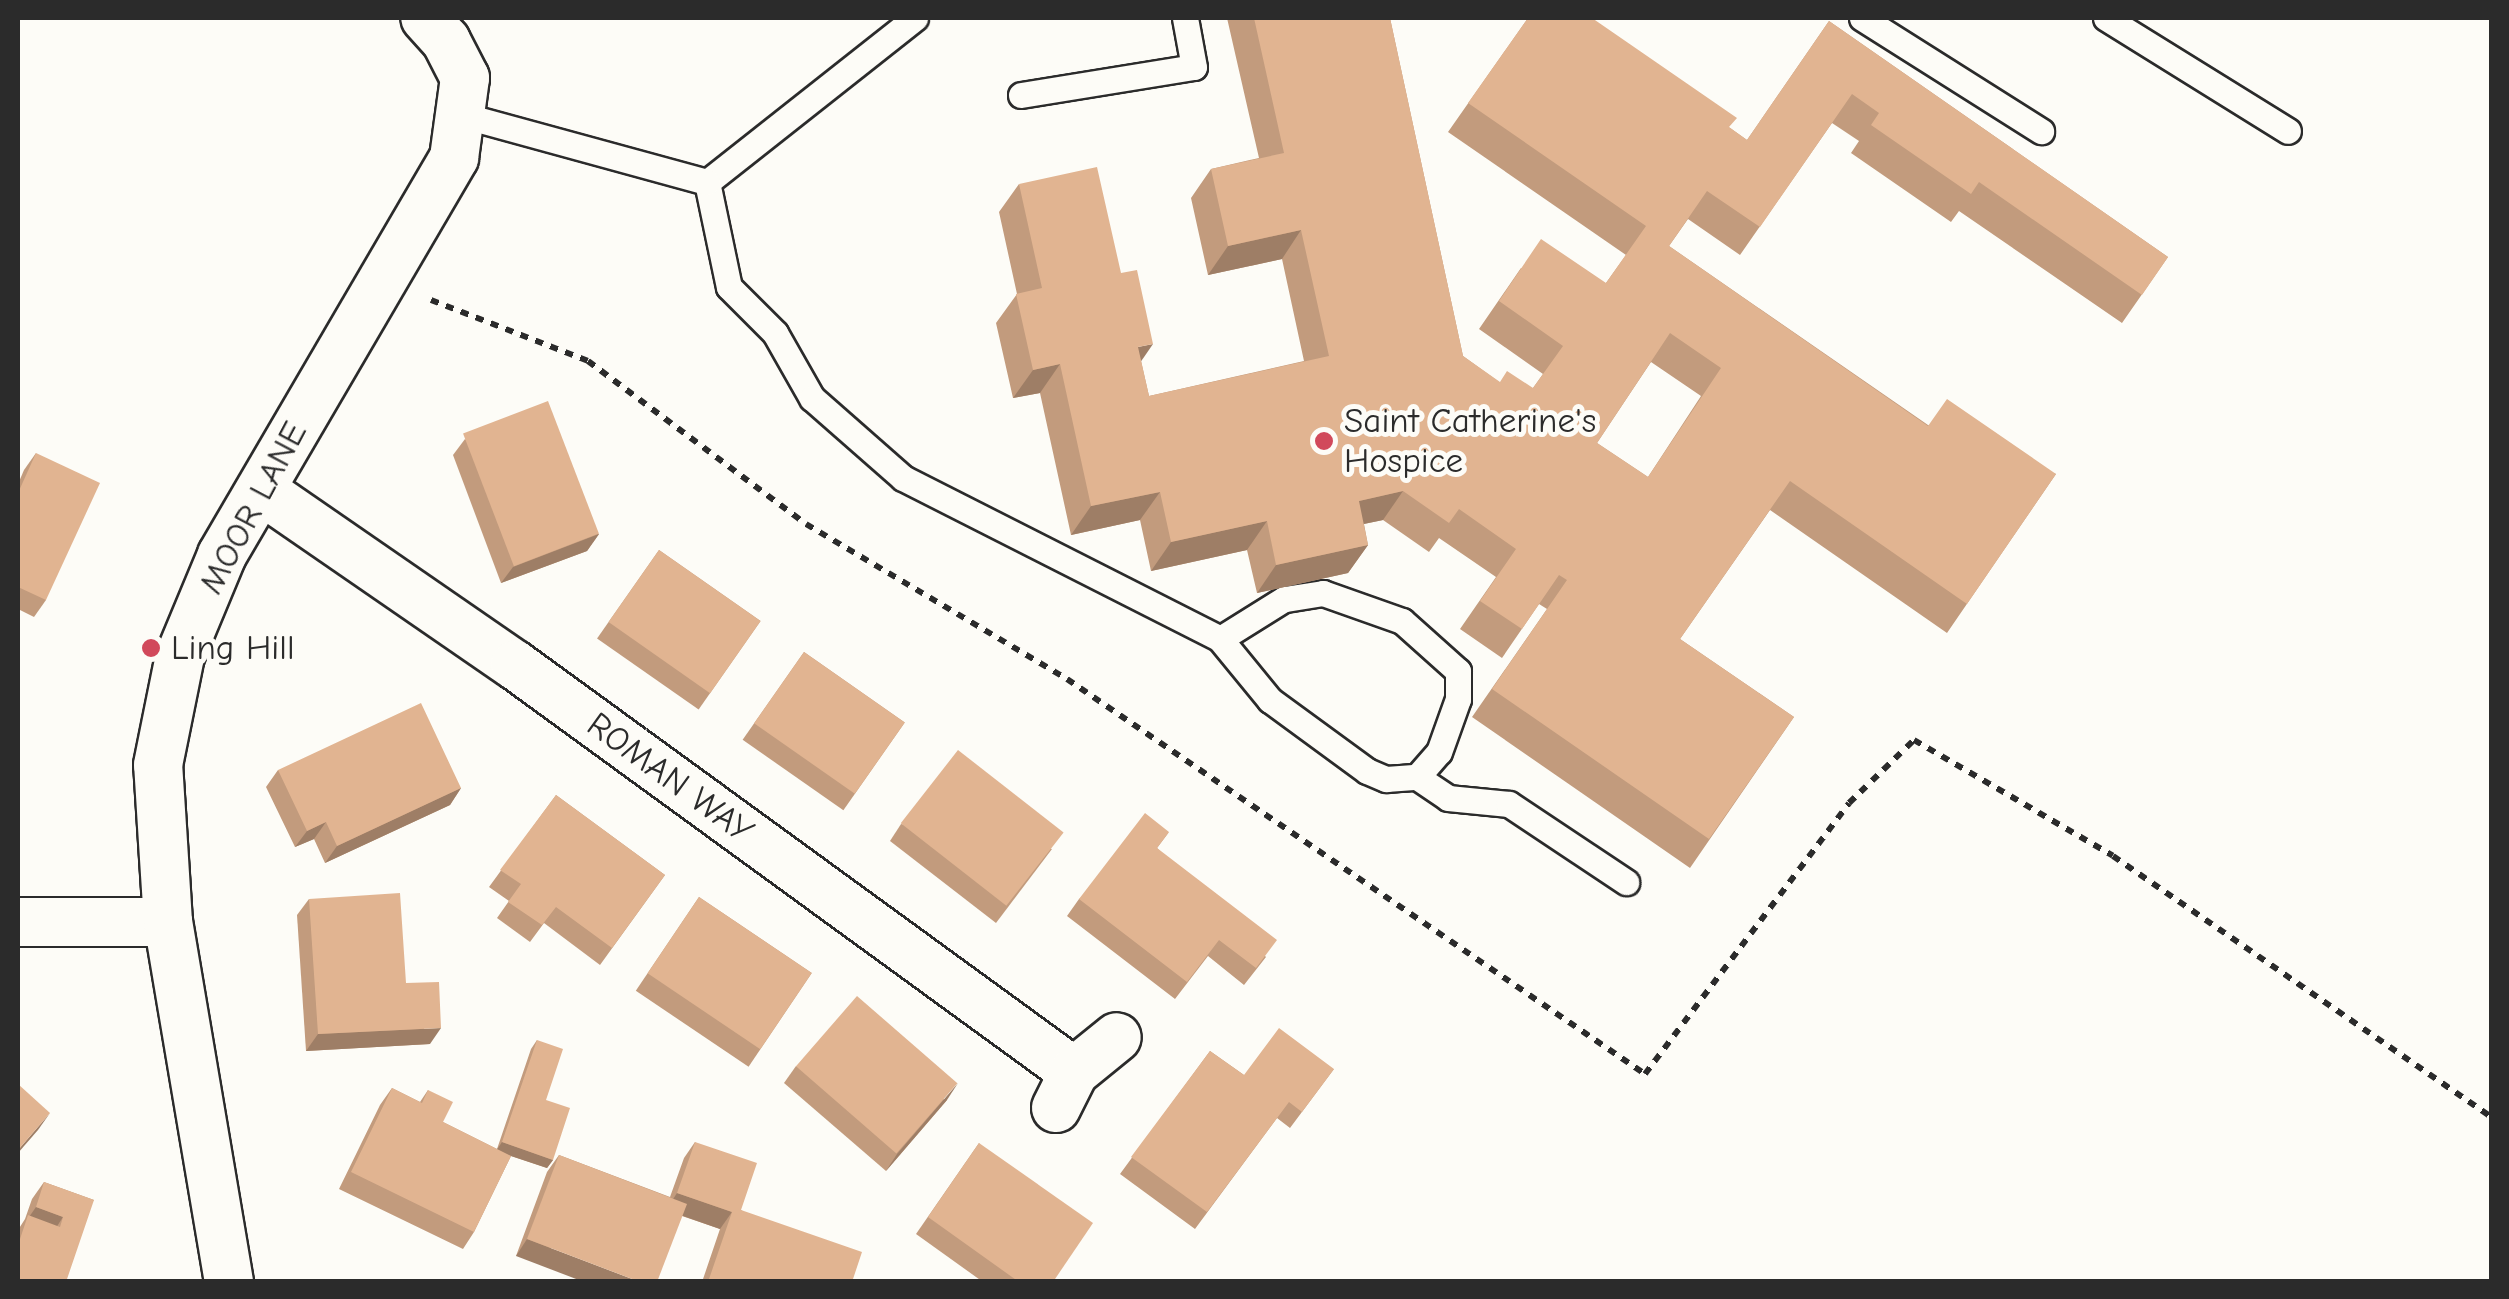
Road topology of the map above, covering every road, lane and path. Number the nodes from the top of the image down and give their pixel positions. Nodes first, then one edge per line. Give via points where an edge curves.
1 (424, 18) edge
2 (915, 18) edge
3 (1185, 18) edge
4 (1862, 18) edge
5 (2106, 18) edge
6 (1021, 95) dead end
7 (462, 115) junction
8 (2041, 131) dead end
9 (2288, 131) dead end
10 (706, 182) junction
11 (261, 490) junction
12 (1220, 639) junction
13 (1416, 777) junction
14 (1626, 882) dead end
15 (18, 922) edge
16 (168, 922) junction
17 (1117, 1037) dead end
18 (229, 1282) edge

1 - 7 street, MOOR LANE via 465,78
2 - 10 lane
3 - 6 lane via 1194,66
4 - 8 lane
5 - 9 lane
7 - 10 lane
7 - 11 street, MOOR LANE via 454,158
10 - 12 lane via 729,286 775,333 812,398 860,444 903,478
11 - 16 street, MOOR LANE via 222,555 180,656 158,765
11 - 17 street, ROMAN WAY via 515,665 1065,1090
12 - 13 lane via 1270,700 1367,771 1386,779
12 - 13 lane via 1284,599 1324,593 1402,621 1458,671 1440,752
13 - 14 lane via 1448,798 1509,804
15 - 16 street
16 - 18 street, MOOR LANE

